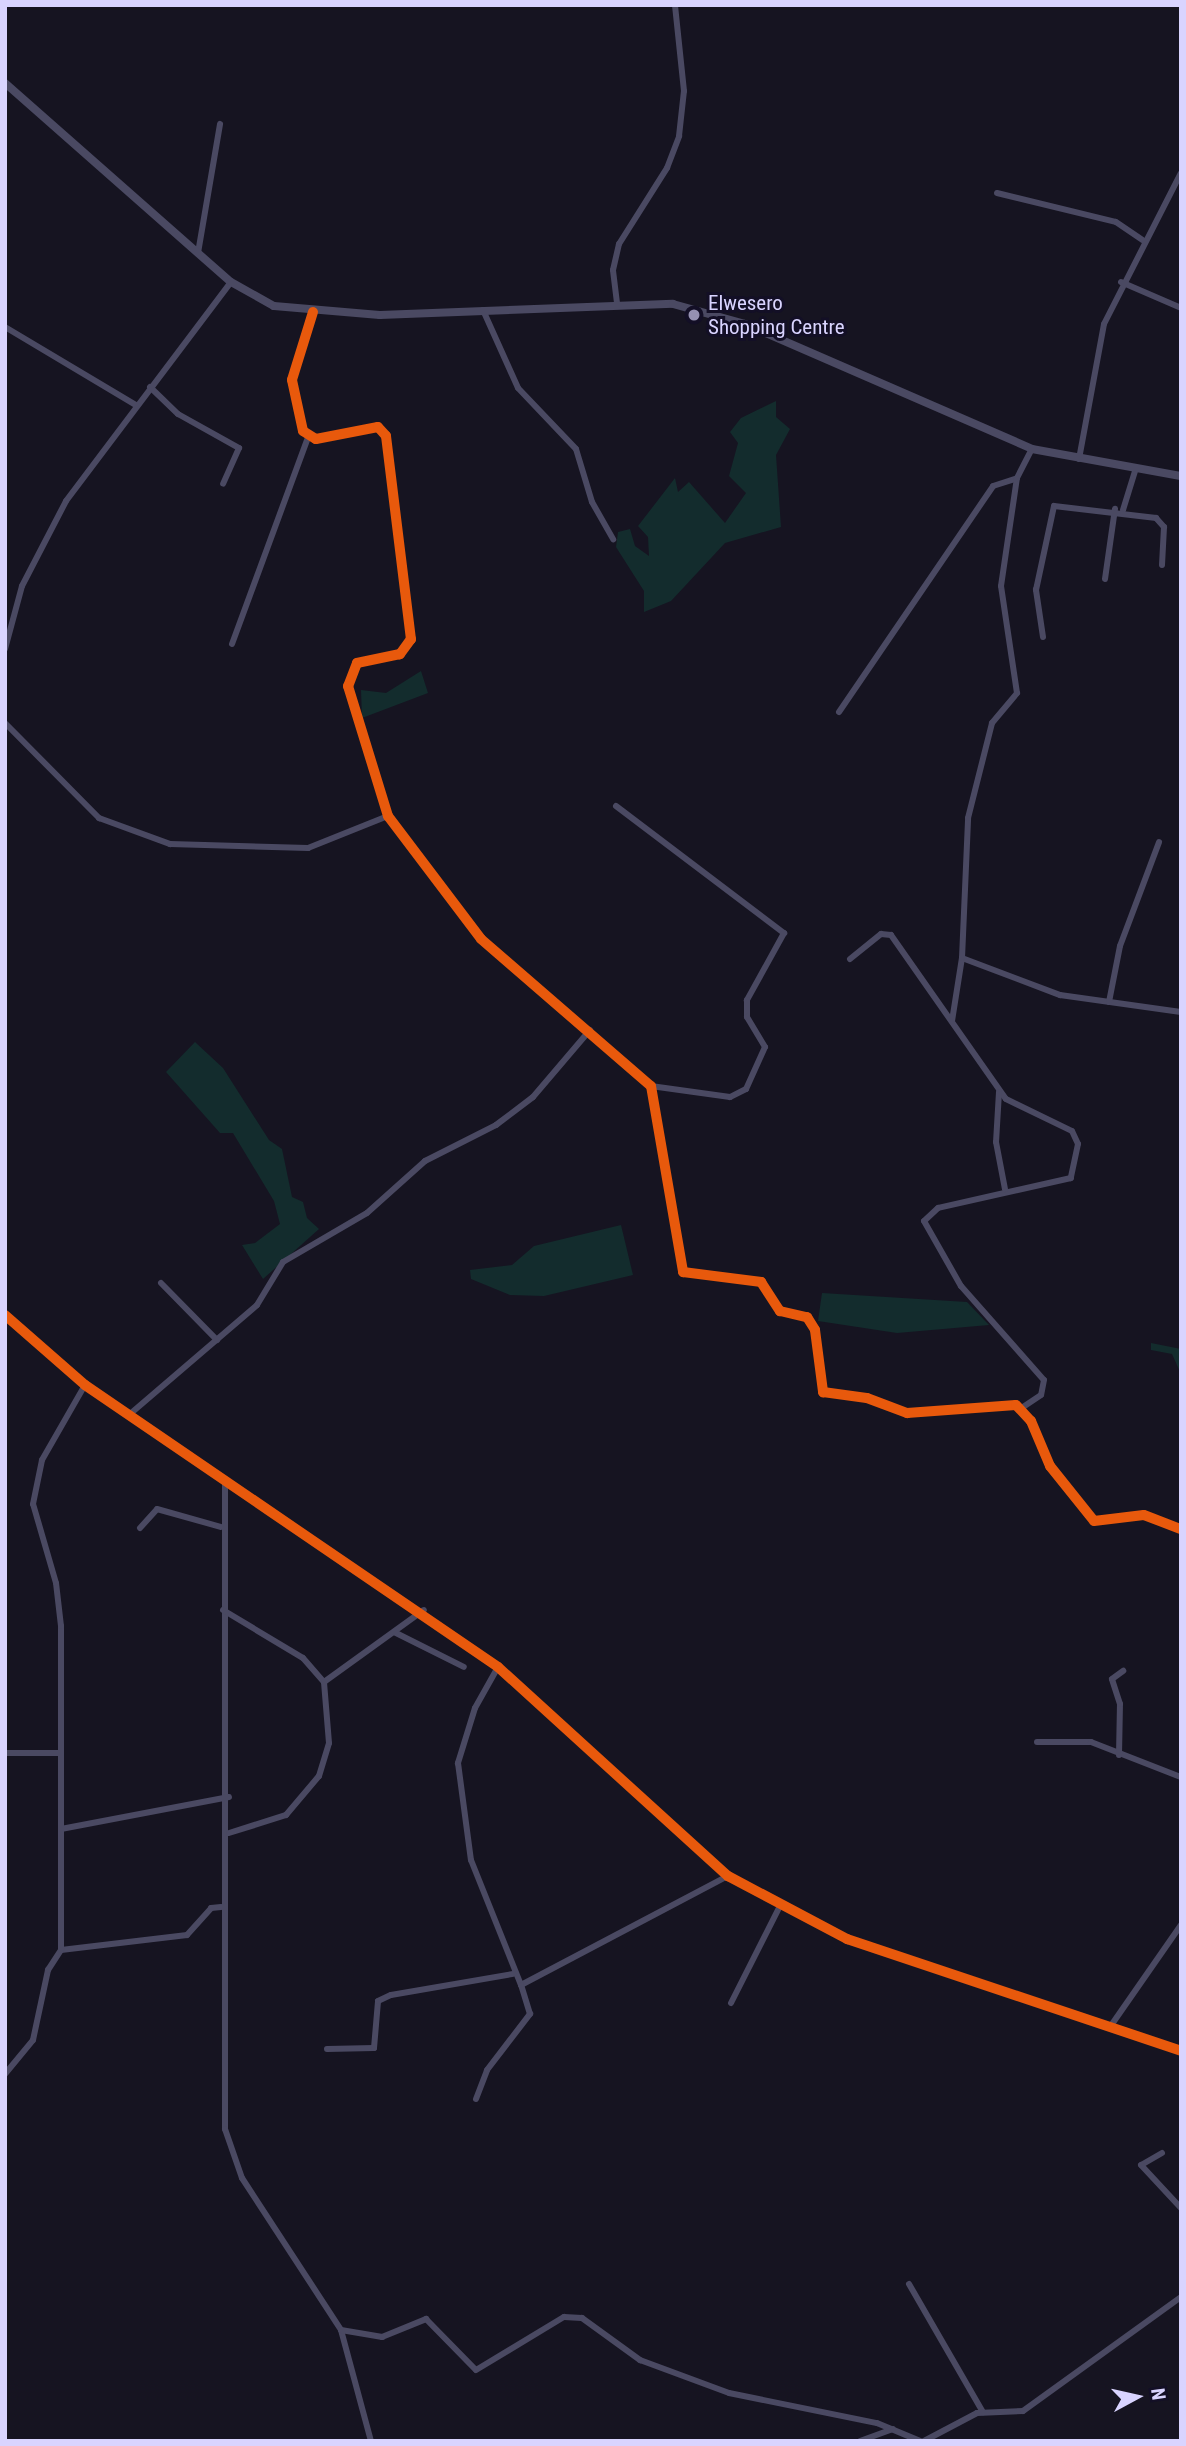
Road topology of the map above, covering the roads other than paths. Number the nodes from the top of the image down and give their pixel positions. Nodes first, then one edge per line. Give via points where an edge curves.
1 (675, 5) edge
2 (5, 83) edge
3 (220, 124) dead end
4 (1181, 173) edge
5 (997, 194) dead end
6 (1143, 240) junction
7 (198, 253) junction
8 (231, 282) junction
9 (1121, 282) junction
10 (617, 303) junction
11 (1181, 308) edge
12 (483, 310) junction
13 (313, 312) junction
14 (5, 327) edge
15 (150, 387) junction
16 (136, 405) junction
17 (308, 437) junction
18 (1031, 449) junction
19 (1079, 459) junction
20 (1136, 468) junction
21 (1181, 476) edge
22 (1017, 478) junction
23 (223, 484) dead end
24 (1119, 509) junction
25 (613, 539) dead end
26 (1161, 565) dead end
27 (1104, 579) dead end
28 (1042, 637) dead end
29 (232, 644) dead end
30 (5, 649) edge
31 (839, 712) dead end
32 (5, 723) edge
33 (616, 806) dead end
34 (388, 816) junction
35 (1159, 842) dead end
36 (962, 958) junction
37 (850, 959) dead end
38 (1108, 1002) junction
39 (1181, 1012) edge
40 (952, 1021) junction
41 (590, 1030) junction
42 (651, 1086) junction
43 (999, 1090) junction
44 (1005, 1189) junction
45 (161, 1283) dead end
46 (5, 1315) edge
47 (217, 1340) junction
48 (85, 1385) junction
49 (1022, 1408) junction
50 (130, 1414) junction
51 (225, 1479) junction
52 (221, 1527) junction
53 (140, 1528) dead end
54 (1181, 1529) edge
55 (223, 1610) junction
56 (424, 1610) junction
57 (394, 1632) junction
58 (464, 1667) dead end
59 (498, 1667) junction
60 (1122, 1671) dead end
61 (324, 1682) junction
62 (1037, 1742) dead end
63 (5, 1753) edge
64 (59, 1754) junction
65 (1119, 1755) junction
66 (1181, 1777) edge
67 (229, 1797) junction
68 (61, 1829) junction
69 (229, 1833) junction
70 (728, 1876) junction
71 (780, 1906) junction
72 (221, 1907) junction
73 (1181, 1925) edge
74 (61, 1950) junction
75 (513, 1974) junction
76 (521, 1985) junction
77 (731, 2003) dead end
78 (1110, 2027) junction
79 (327, 2049) dead end
80 (1181, 2051) edge
81 (5, 2074) edge
82 (476, 2099) dead end
83 (1162, 2153) dead end
84 (1181, 2208) edge
85 (909, 2284) dead end
86 (1181, 2297) edge
87 (341, 2330) junction
88 (983, 2412) junction
89 (893, 2430) junction
90 (372, 2441) edge
91 (860, 2441) edge
92 (922, 2441) edge

1 - 10 street via 684,92 679,136 667,168 619,244 613,271
2 - 7 street
3 - 7 street
4 - 6 street
5 - 6 street via 1116,222
6 - 9 street
7 - 8 street
8 - 13 street via 274,306
8 - 15 street
9 - 11 street
9 - 19 street via 1089,385
10 - 12 street
10 - 18 street via 673,304 745,324
12 - 13 street
12 - 25 street via 518,388 576,449 580,475
13 - 17 street via 292,380
14 - 16 street
15 - 16 street
15 - 23 street via 178,414 239,448
16 - 30 street via 66,501 22,586
17 - 29 street
17 - 34 street via 385,431 411,639 400,654 357,663 348,686
18 - 19 street
18 - 22 street
19 - 20 street
20 - 21 street
20 - 24 street
22 - 31 street via 993,486
22 - 36 street via 1001,586 1017,693 992,723 968,818
24 - 26 street via 1162,523
24 - 27 street
24 - 28 street via 1054,506 1036,590
32 - 34 street via 99,818 170,844 309,848
33 - 42 street via 784,933 747,1000 747,1017 765,1047 746,1088 730,1097
34 - 41 street via 481,939
35 - 38 street via 1120,946
36 - 38 street via 1060,995
36 - 40 street
37 - 40 street via 881,934 891,935
38 - 39 street
40 - 43 street
41 - 42 street
41 - 47 street via 533,1097 496,1125 425,1161 367,1213 283,1262 257,1305
42 - 49 street via 683,1272 761,1282 780,1311 807,1317 815,1330 823,1392 867,1398 907,1413 1002,1404
43 - 44 street via 996,1142
43 - 44 street via 1031,1114 1072,1131 1078,1144 1070,1178
44 - 49 street via 929,1211 924,1221 961,1286 1044,1380 1041,1395
45 - 47 street
46 - 48 street
47 - 50 street
48 - 50 street
48 - 64 street via 42,1460 33,1504 56,1583 61,1626
49 - 54 street via 1050,1466 1094,1521 1144,1515
50 - 51 street
51 - 52 street
51 - 56 street
52 - 53 street via 157,1509
52 - 55 street
55 - 61 street via 303,1658
55 - 67 street
56 - 57 street
56 - 59 street
57 - 58 street
57 - 61 street
59 - 70 street
59 - 75 street via 475,1708 458,1763 471,1860
60 - 65 street via 1112,1679 1120,1704
61 - 69 street via 329,1743 319,1776 285,1815
62 - 65 street via 1091,1742
63 - 64 street
64 - 68 street
65 - 66 street
67 - 68 street
67 - 69 street
68 - 74 street
69 - 72 street
70 - 71 street
70 - 76 street
71 - 77 street
71 - 78 street via 847,1939
72 - 74 street via 211,1908 187,1934
72 - 87 street via 225,2129 232,2155
73 - 78 street
74 - 81 street via 48,1970 33,2040
75 - 76 street
75 - 79 street via 391,1995 379,2001 374,2048
76 - 82 street via 530,2014 487,2070
78 - 80 street
83 - 84 street via 1141,2165
85 - 88 street
86 - 88 street via 1023,2411
87 - 89 street via 382,2337 426,2319 476,2370 564,2317 582,2318 640,2360 729,2393
87 - 90 street
88 - 92 street
89 - 91 street
89 - 92 street

